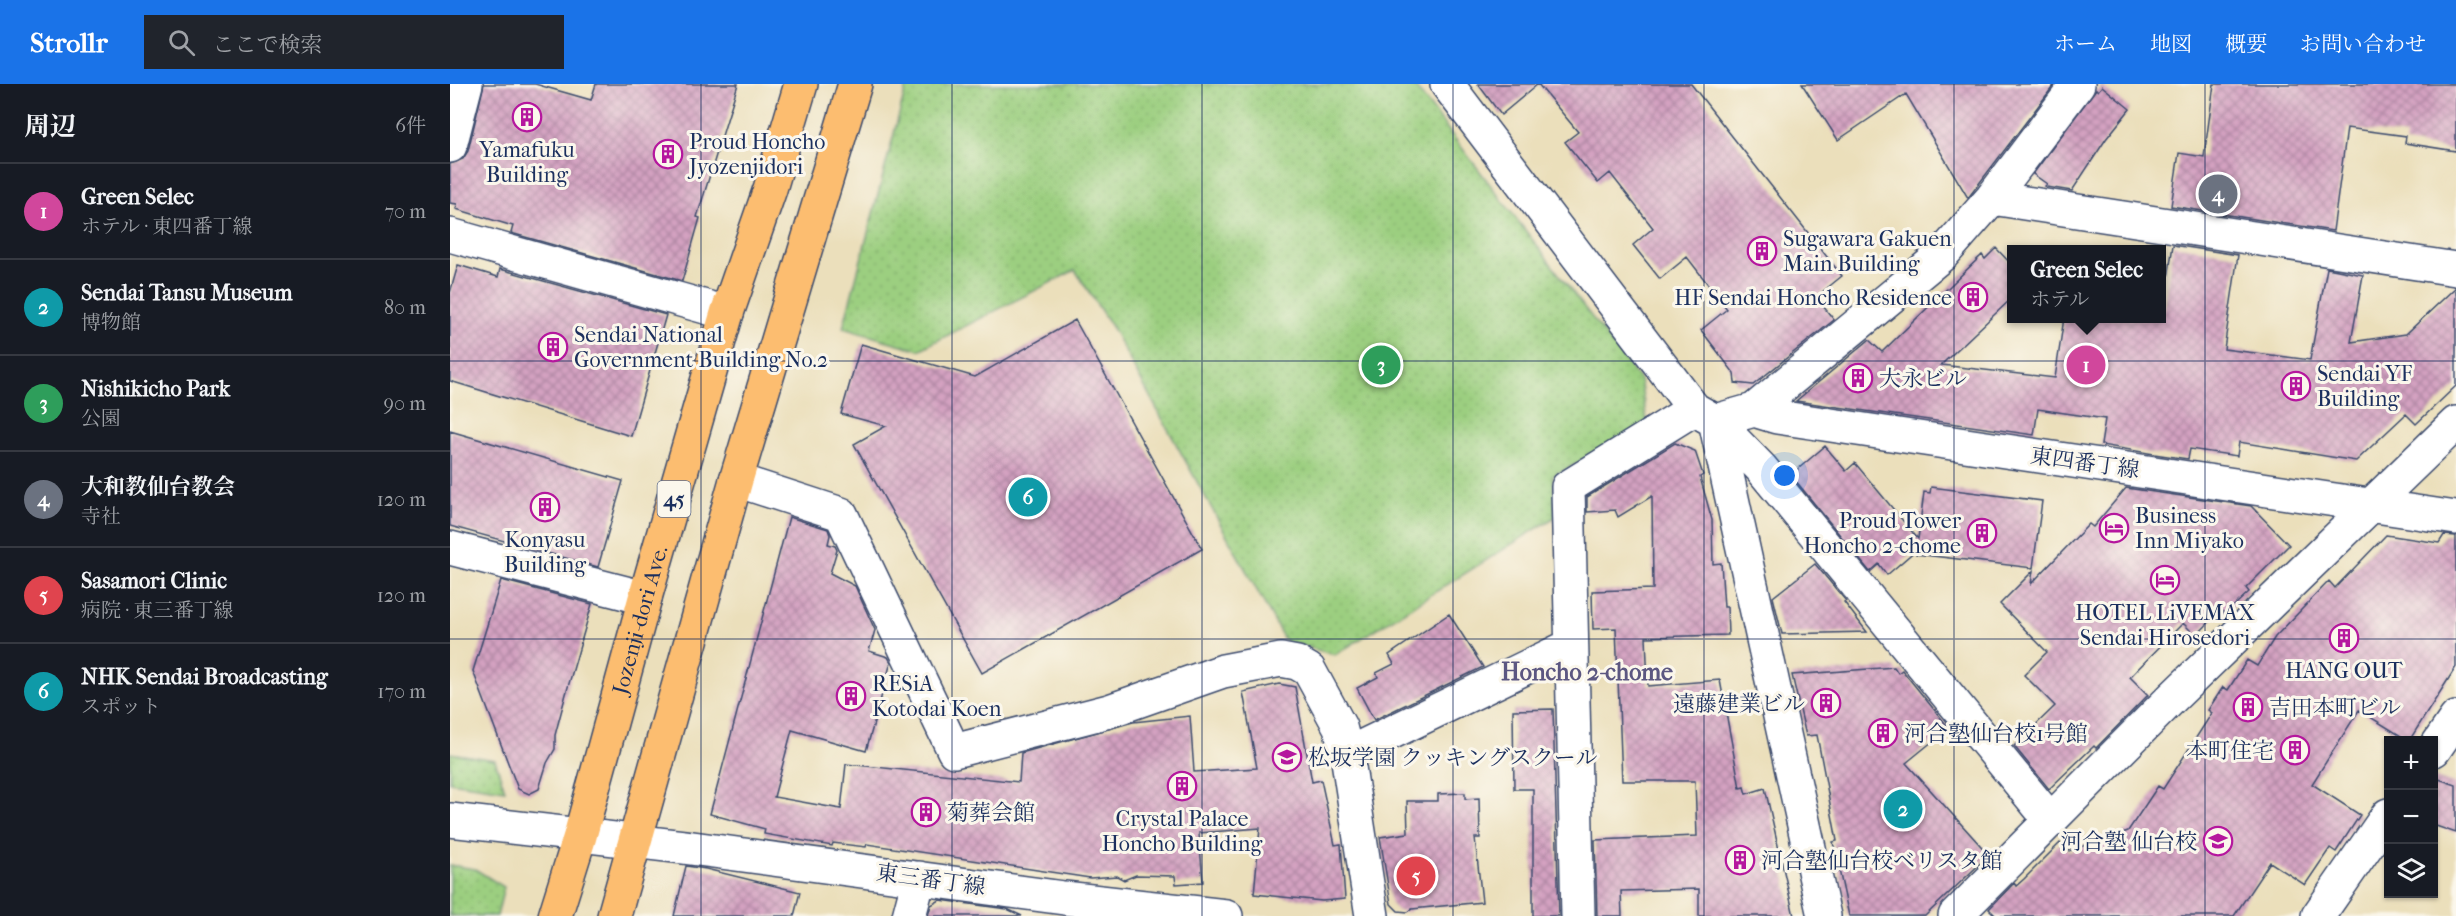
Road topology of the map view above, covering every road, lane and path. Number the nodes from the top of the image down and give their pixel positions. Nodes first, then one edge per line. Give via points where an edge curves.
1 (466, 84) edge
2 (801, 84) edge
3 (855, 84) edge
4 (1447, 84) edge
5 (2078, 84) edge
6 (450, 146) edge
7 (1992, 198) junction
8 (450, 235) edge
9 (2456, 269) edge
10 (727, 313) junction
11 (1754, 410) junction
12 (1705, 415) junction
13 (2456, 423) edge
14 (736, 480) junction
15 (2371, 504) junction
16 (2456, 518) edge
17 (450, 548) edge
18 (645, 598) junction
19 (1570, 646) junction
20 (2456, 718) edge
21 (2438, 743) edge
22 (1347, 754) junction
23 (450, 820) edge
24 (2050, 821) junction
25 (2384, 821) edge
26 (580, 836) junction
27 (636, 842) junction
28 (919, 878) junction
29 (555, 916) edge
30 (614, 916) edge
31 (909, 916) edge
32 (1226, 916) edge
33 (1372, 916) edge
34 (1578, 916) edge
35 (1824, 916) edge
36 (1955, 916) edge
37 (2318, 916) edge

1 - 6 street
2 - 10 highway, Jozenji-dori Ave. / 45 via 771,189
3 - 14 highway
4 - 12 street
5 - 7 street
7 - 9 street
7 - 11 street via 1943,254
8 - 10 street
10 - 18 highway, Jozenji-dori Ave. / 45
11 - 12 street
11 - 15 street, 東四番丁線 via 1777,417
12 - 19 street via 1568,487
12 - 24 street via 1761,468
12 - 35 street
13 - 15 street
14 - 22 street via 842,514 954,751 1109,711 1223,670 1281,660 1309,670 1340,727
14 - 27 highway
15 - 16 street, 東四番丁線
15 - 24 street
17 - 18 street
18 - 26 highway, Jozenji-dori Ave. / 45
19 - 22 street
19 - 34 street
20 - 21 street
22 - 33 street
23 - 26 street, 東三番丁線
24 - 36 street
25 - 37 street
26 - 27 street, 東三番丁線
26 - 29 highway, Jozenji-dori Ave. / 45
27 - 28 street, 東三番丁線
27 - 30 highway
28 - 31 street
28 - 32 street, 東三番丁線

